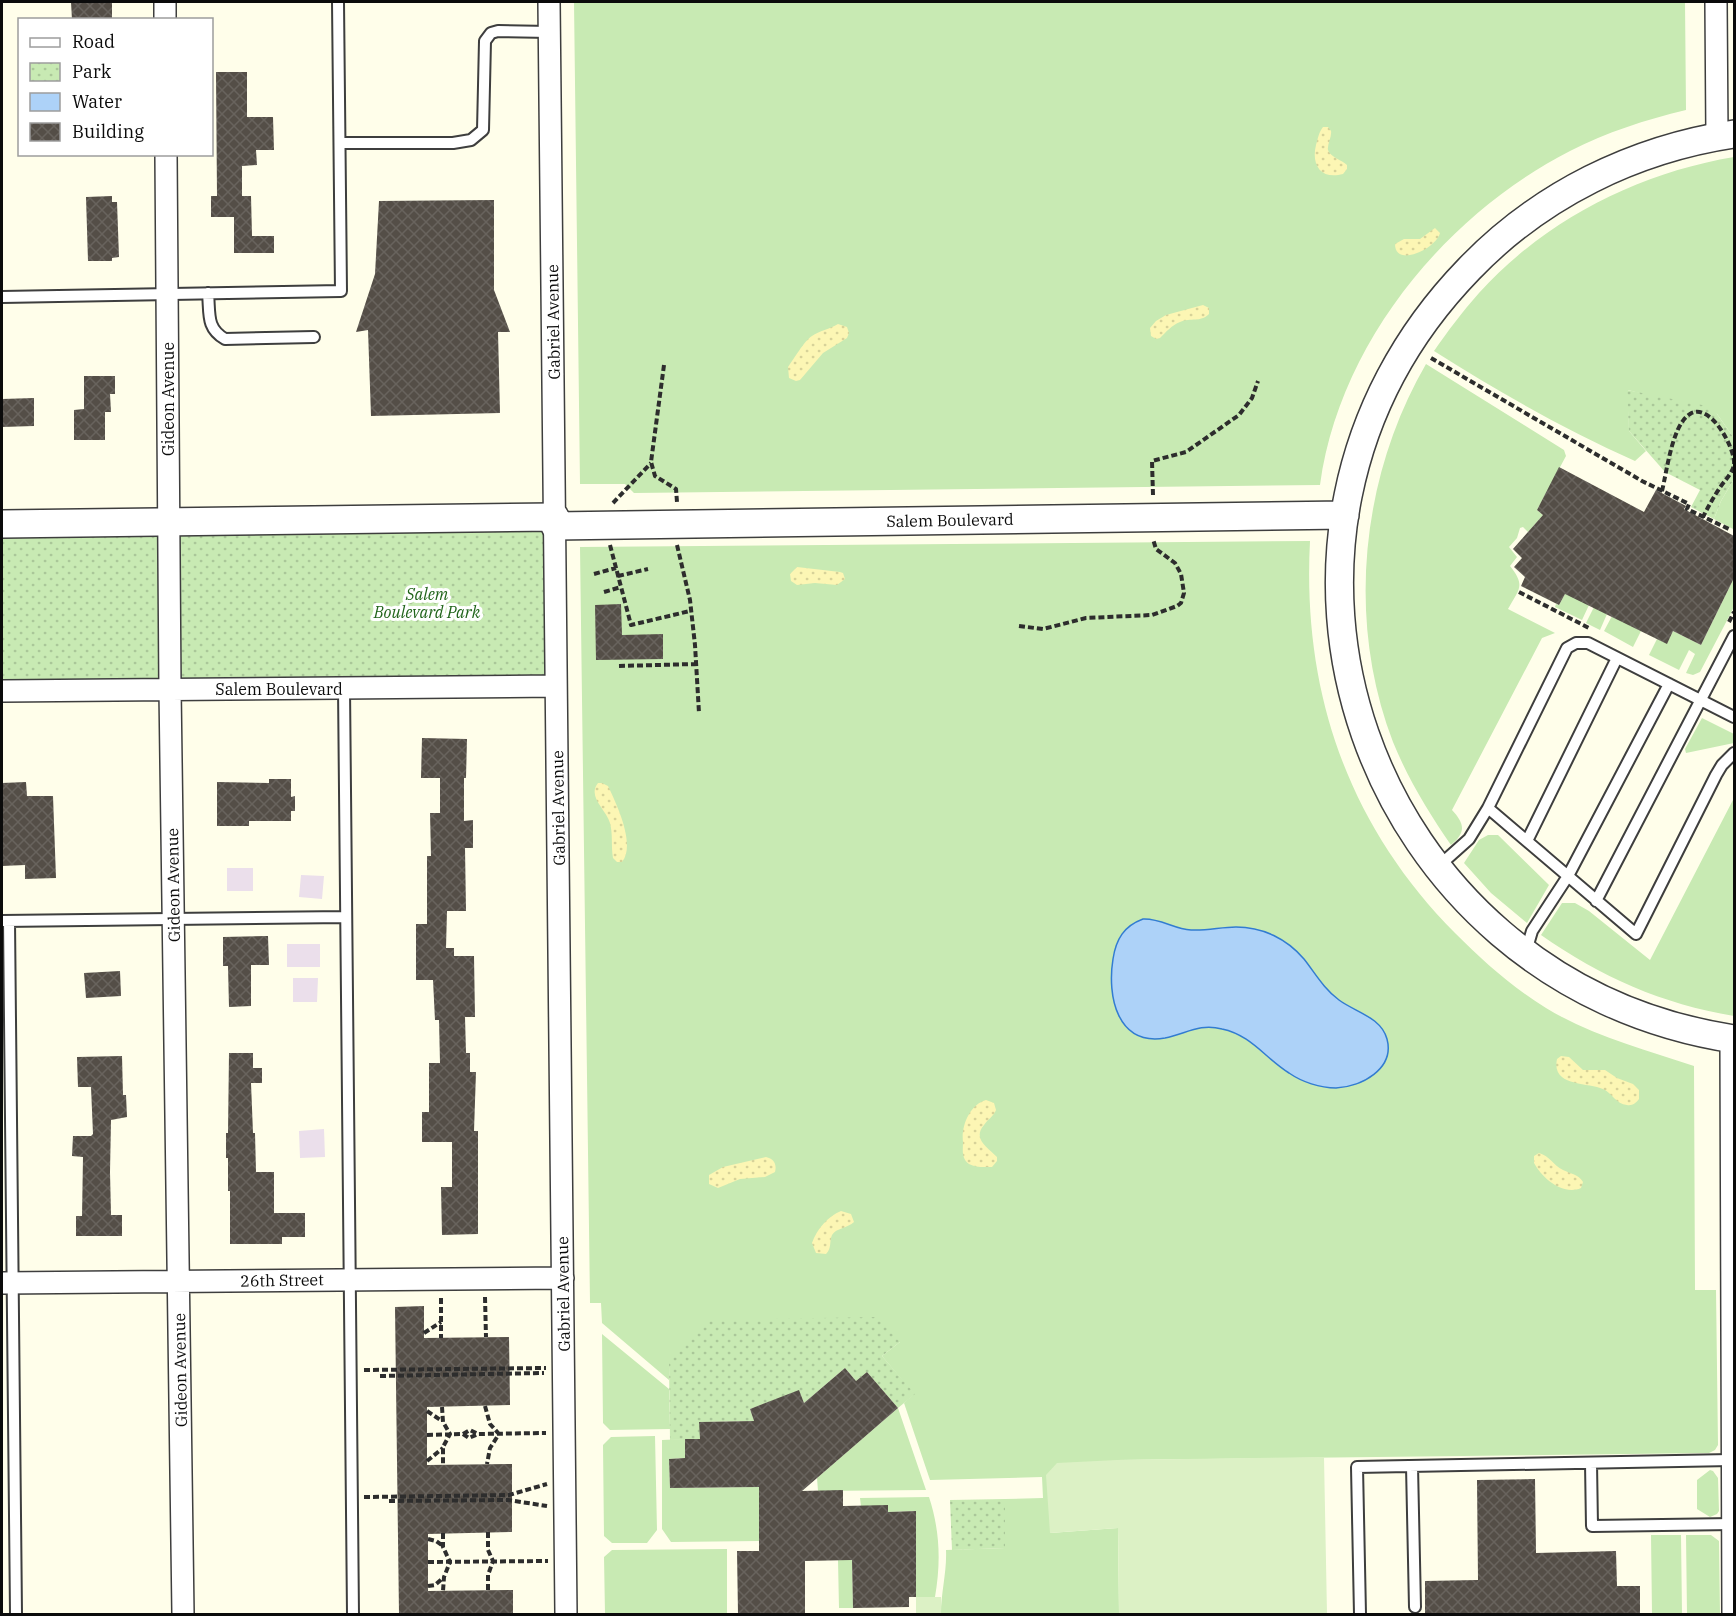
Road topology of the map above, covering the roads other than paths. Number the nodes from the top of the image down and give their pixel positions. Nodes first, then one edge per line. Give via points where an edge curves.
1 (165, 2) edge
2 (338, 2) edge
3 (549, 2) edge
4 (1716, 2) edge
5 (165, 18) edge
6 (550, 32) junction
7 (1726, 135) edge
8 (340, 143) junction
9 (166, 156) edge
10 (208, 293) junction
11 (167, 294) junction
12 (2, 297) edge
13 (315, 337) dead end
14 (1345, 515) junction
15 (169, 522) junction
16 (555, 522) junction
17 (2, 524) edge
18 (1730, 634) edge
19 (1731, 652) edge
20 (1617, 658) junction
21 (1668, 684) junction
22 (556, 686) junction
23 (344, 688) junction
24 (170, 689) junction
25 (2, 691) edge
26 (1701, 700) junction
27 (1734, 717) edge
28 (1734, 753) edge
29 (1488, 808) junction
30 (1527, 841) junction
31 (1437, 868) junction
32 (1568, 876) junction
33 (1596, 900) junction
34 (346, 917) junction
35 (173, 919) junction
36 (5, 921) edge
37 (1525, 954) junction
38 (1732, 1039) edge
39 (562, 1278) junction
40 (349, 1280) junction
41 (179, 1281) junction
42 (7, 1283) edge
43 (1731, 1460) junction
44 (1591, 1462) junction
45 (1412, 1466) junction
46 (1733, 1516) edge
47 (1734, 1586) edge
48 (1416, 1606) dead end
49 (16, 1614) edge
50 (183, 1614) edge
51 (353, 1614) edge
52 (566, 1614) edge
53 (1360, 1614) edge
54 (1733, 1614) edge

1 - 5 street
2 - 8 lane
3 - 6 street, Gabriel Avenue
4 - 7 street
6 - 8 lane via 498,32 485,40 483,130 471,140
6 - 16 street, Gabriel Avenue
7 - 14 street via 1660,151 1586,182 1527,218 1482,256 1441,300 1392,374 1359,457
8 - 10 lane via 341,291
9 - 11 street, Gideon Avenue
10 - 11 lane
10 - 13 lane via 211,325 225,339
11 - 12 lane
11 - 15 street, Gideon Avenue
14 - 16 street, Salem Boulevard via 606,526
14 - 31 street via 1340,610 1357,710 1391,796
15 - 16 street, Salem Boulevard
15 - 17 street, Salem Boulevard
15 - 24 street, Gideon Avenue
16 - 22 street, Gabriel Avenue
18 - 19 lane
19 - 26 lane
20 - 21 lane
20 - 29 lane via 1582,642 1567,648
20 - 30 lane
21 - 26 lane
21 - 32 lane
22 - 23 street, Salem Boulevard
22 - 39 street, Gabriel Avenue
23 - 24 street, Salem Boulevard
23 - 34 lane
24 - 25 street, Salem Boulevard
24 - 35 street, Gideon Avenue
26 - 27 lane
26 - 33 lane
28 - 33 lane via 1716,775 1636,934
29 - 30 lane
29 - 31 lane via 1469,839
30 - 32 lane
31 - 37 street via 1487,922
32 - 33 lane
32 - 37 lane via 1532,931
34 - 35 lane
34 - 40 lane
35 - 36 lane
35 - 41 street, Gideon Avenue
36 - 42 lane
37 - 38 street via 1572,984 1623,1009 1676,1027
38 - 43 street
39 - 40 street, 26th Street
39 - 52 street, Gabriel Avenue
40 - 41 street, 26th Street
40 - 51 lane
41 - 42 street, 26th Street
41 - 50 street, Gideon Avenue
42 - 49 lane
43 - 44 lane
43 - 46 street
44 - 45 lane
44 - 46 lane via 1592,1526
45 - 48 lane
45 - 53 lane via 1357,1467
46 - 47 street
47 - 54 street

